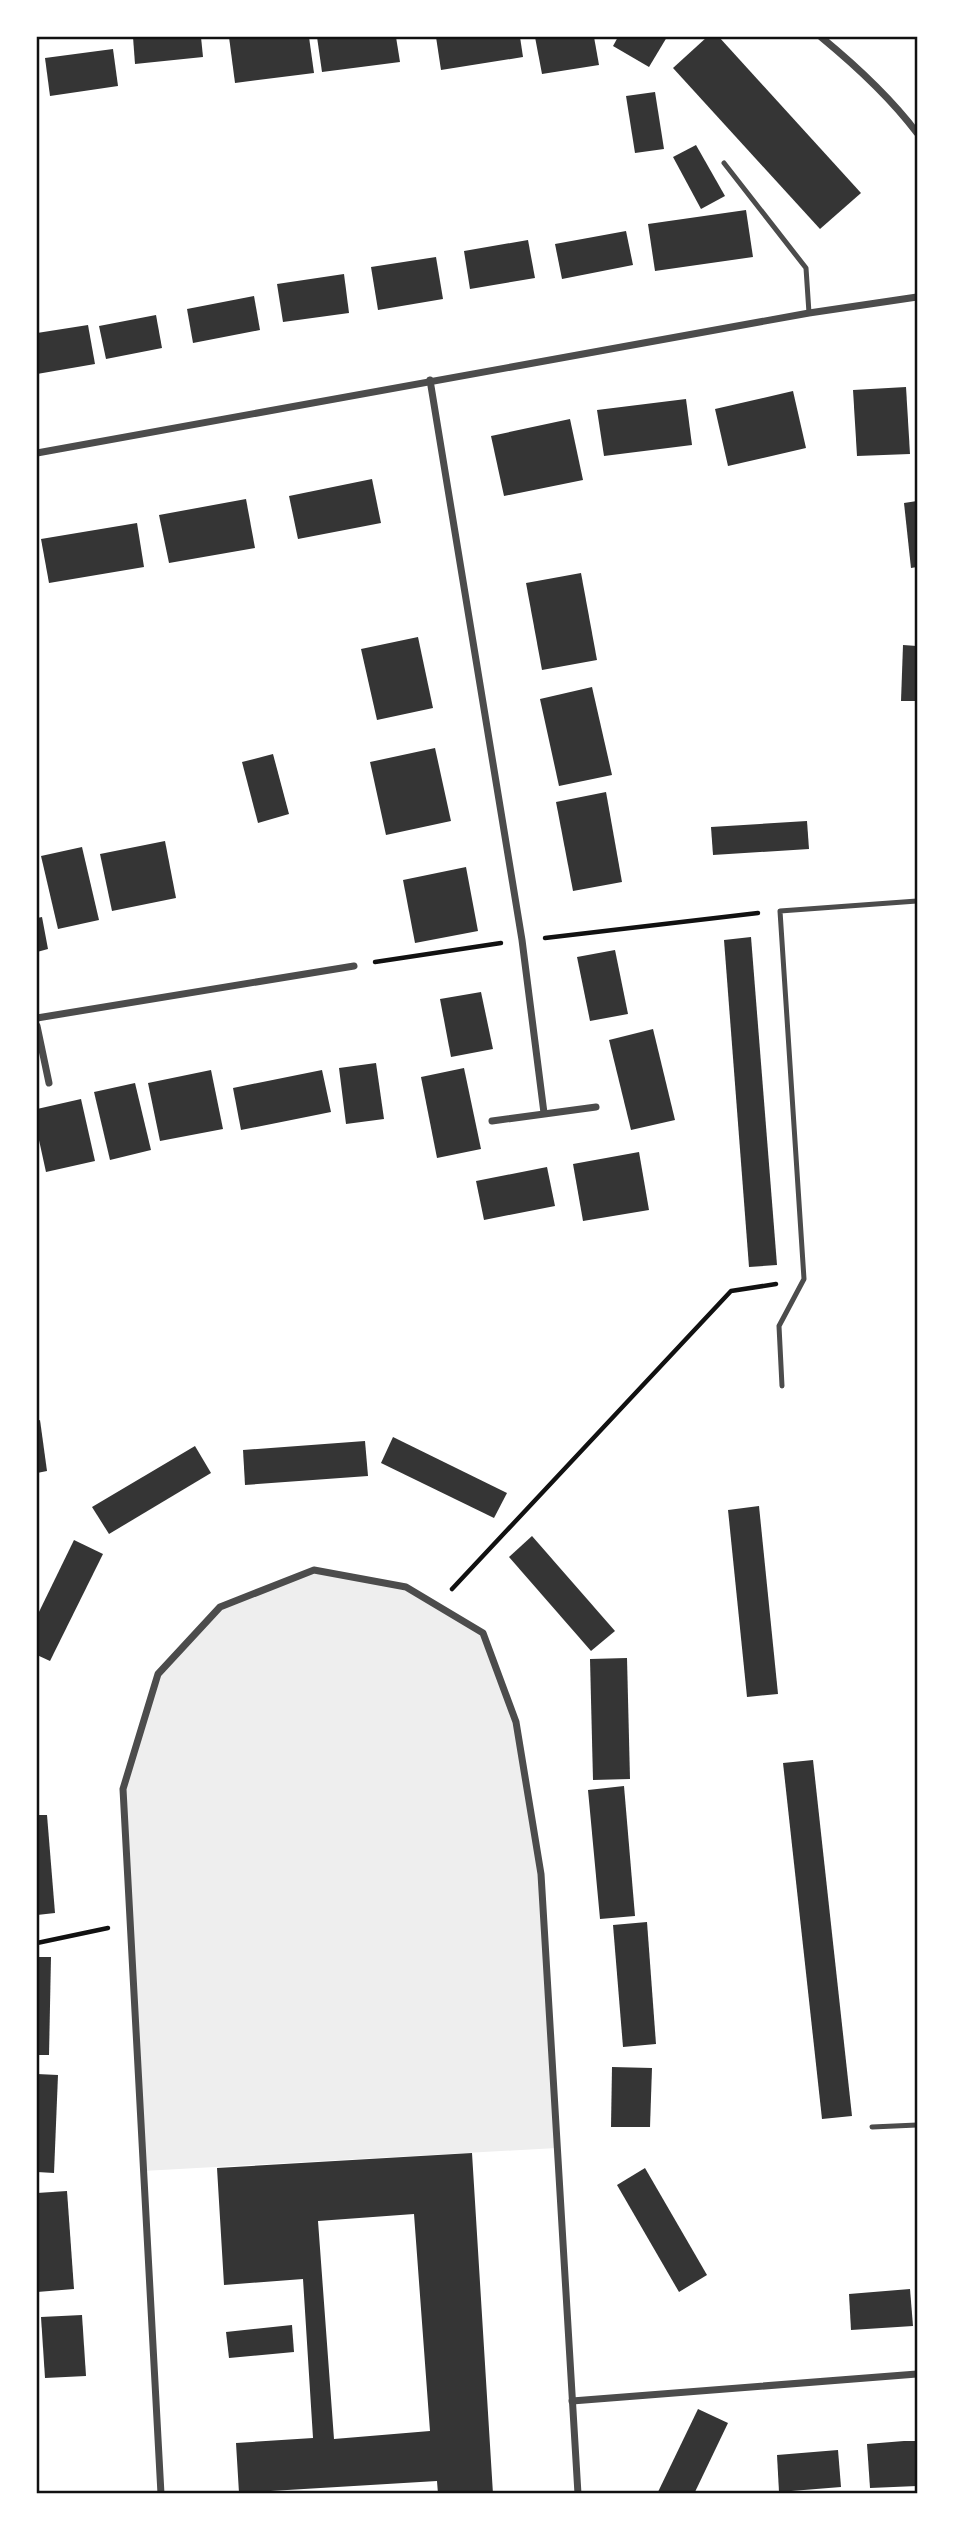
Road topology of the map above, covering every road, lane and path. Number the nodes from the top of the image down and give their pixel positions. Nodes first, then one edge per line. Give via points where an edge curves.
1 (821, 37) edge
2 (917, 133) edge
3 (724, 163) dead end
4 (917, 297) edge
5 (809, 313) junction
6 (430, 380) junction
7 (37, 453) edge
8 (917, 901) edge
9 (780, 911) junction
10 (522, 940) junction
11 (354, 966) joint
12 (37, 1018) edge
13 (37, 1026) edge
14 (49, 1083) dead end
15 (596, 1107) dead end
16 (544, 1113) junction
17 (492, 1121) dead end
18 (804, 1279) junction
19 (782, 1386) dead end
20 (437, 1605) junction
21 (129, 1924) junction
22 (37, 1943) edge
23 (917, 2125) edge
24 (872, 2127) dead end
25 (917, 2374) edge
26 (572, 2401) junction
27 (161, 2494) edge
28 (578, 2494) edge

1 - 2 street via 847,58
3 - 5 lane via 806,268
4 - 5 street
5 - 6 street
6 - 7 street
6 - 10 street
8 - 9 lane
9 - 10 path
9 - 18 lane
10 - 11 path
10 - 16 street
11 - 12 street
13 - 14 street
15 - 16 street
16 - 17 street
18 - 19 lane via 779,1326
18 - 20 path via 731,1291
20 - 21 street via 406,1587 314,1570 220,1607 158,1674 123,1789
20 - 26 street via 483,1633 516,1723 541,1874
21 - 22 path
21 - 27 street
23 - 24 lane
25 - 26 street
26 - 28 street

